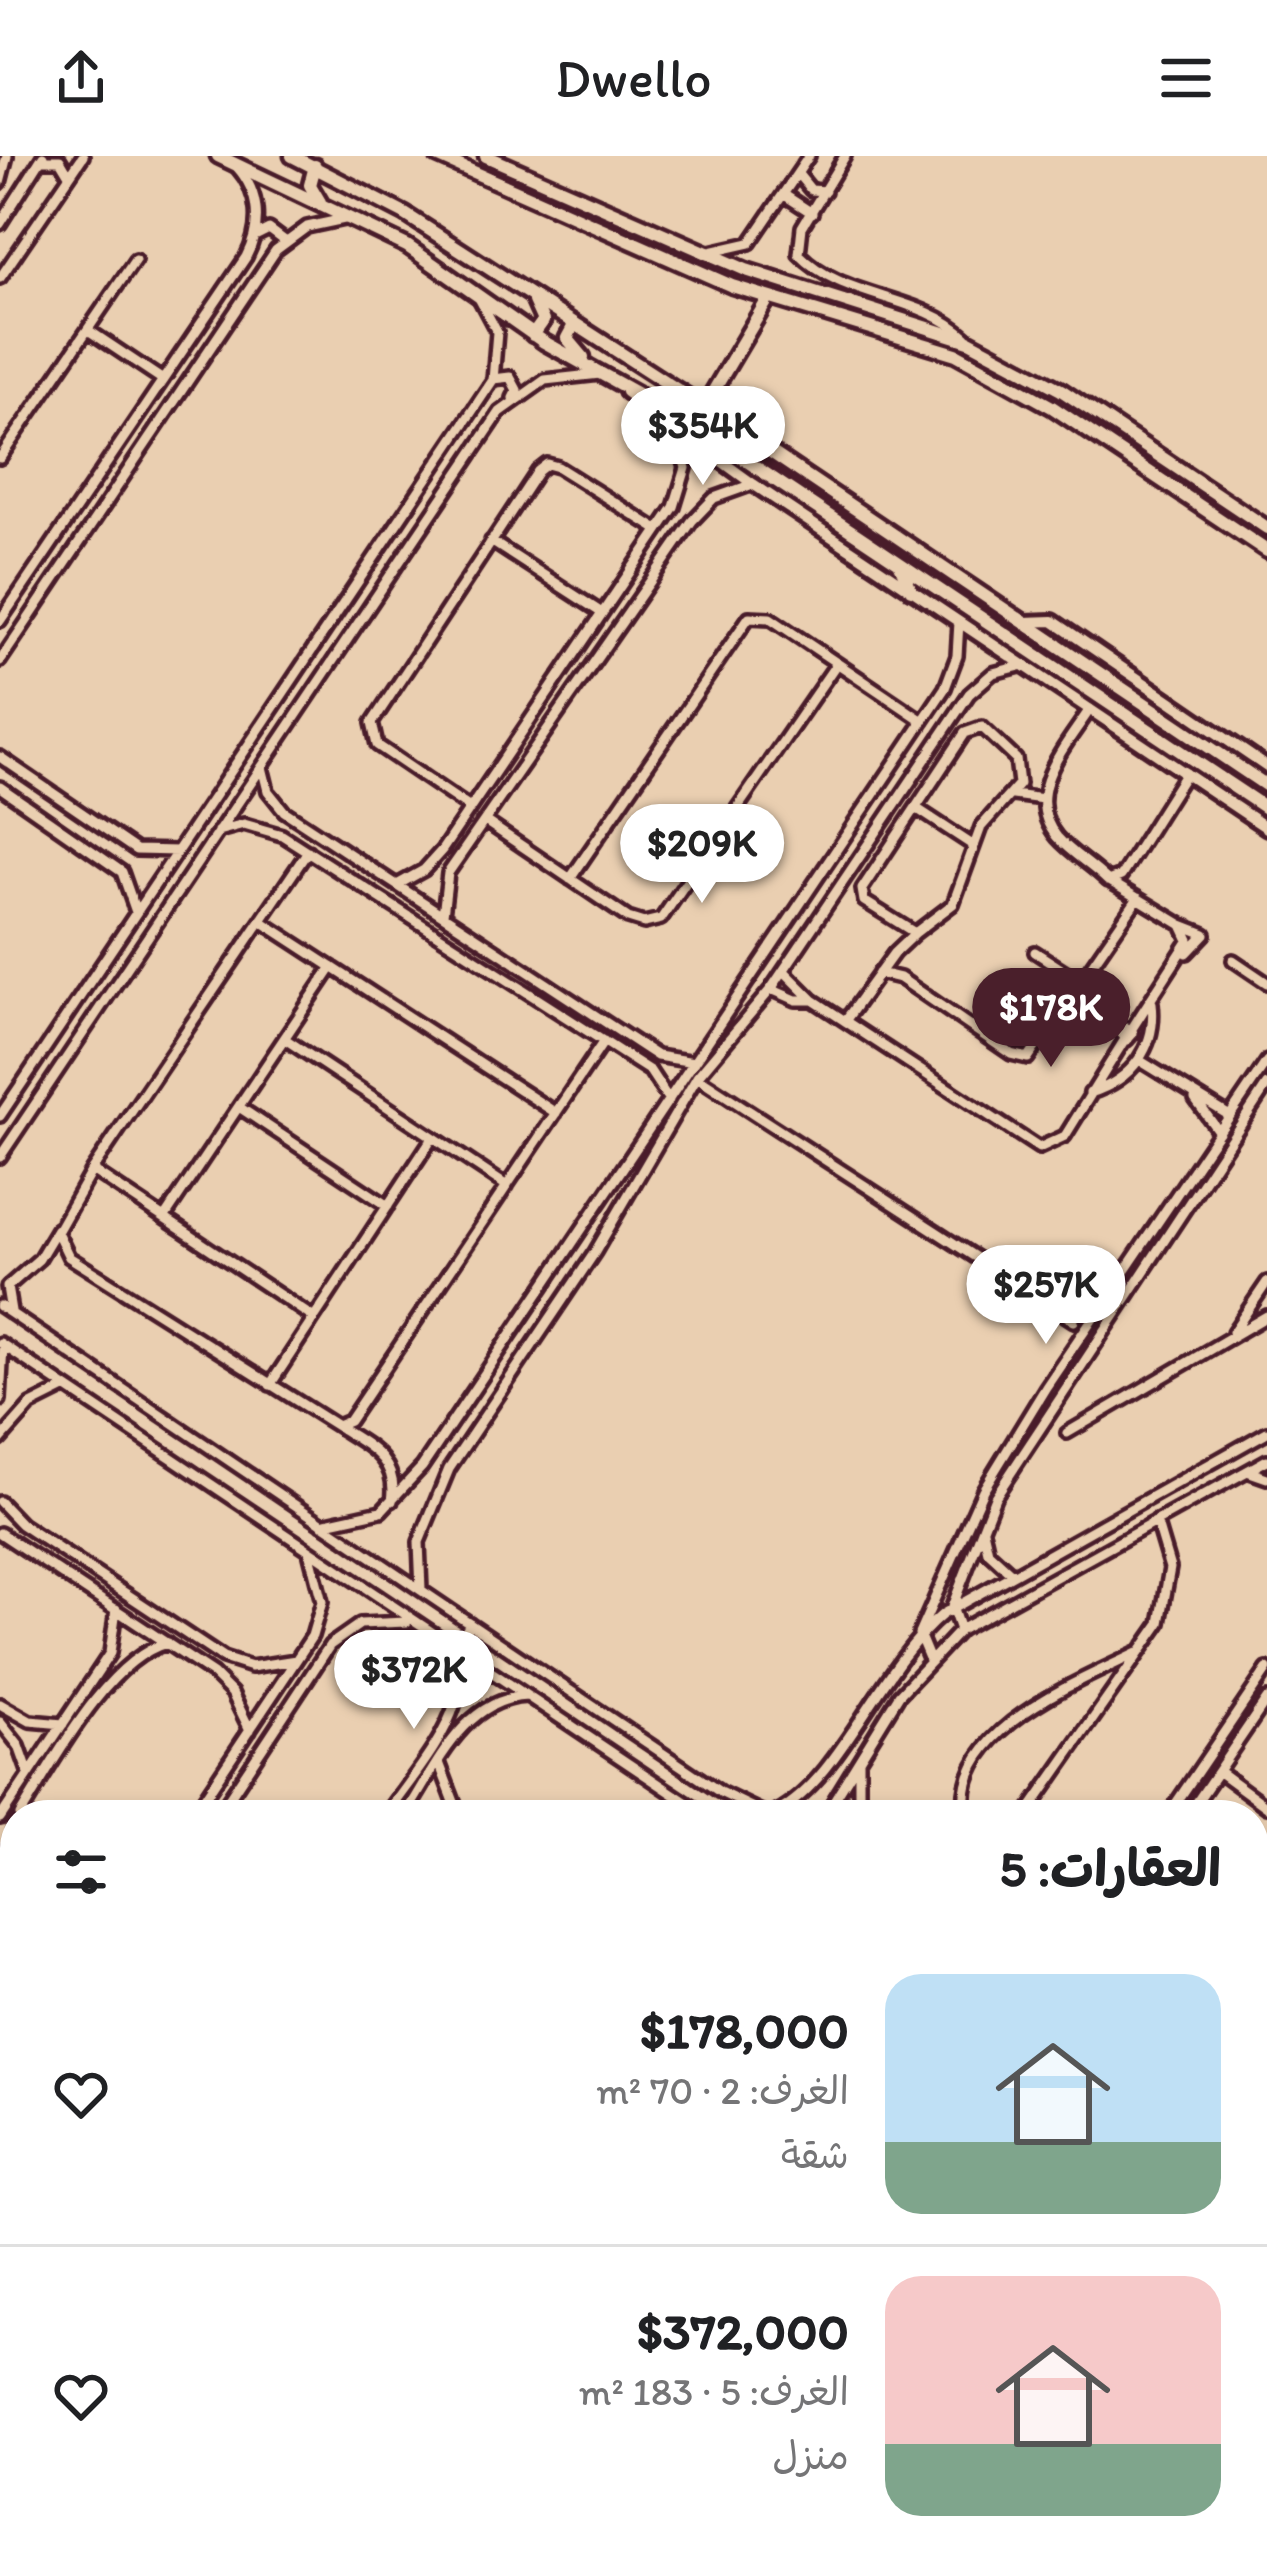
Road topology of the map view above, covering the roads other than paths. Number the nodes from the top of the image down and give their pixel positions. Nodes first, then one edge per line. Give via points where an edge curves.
1 (7, 156) edge
2 (82, 156) edge
3 (292, 156) edge
4 (437, 156) edge
5 (486, 156) edge
6 (809, 156) edge
7 (845, 156) edge
8 (43, 158) edge
9 (223, 158) edge
10 (315, 166) junction
11 (798, 174) junction
12 (69, 175) junction
13 (0, 183) edge
14 (825, 191) junction
15 (786, 196) junction
16 (0, 199) edge
17 (15, 201) junction
18 (325, 208) junction
19 (812, 212) junction
20 (352, 217) junction
21 (0, 224) edge
22 (255, 236) junction
23 (285, 241) junction
24 (704, 254) junction
25 (135, 260) dead end
26 (0, 278) edge
27 (528, 294) junction
28 (477, 296) junction
29 (768, 298) junction
30 (574, 325) junction
31 (88, 330) junction
32 (533, 335) junction
33 (970, 340) junction
34 (590, 365) junction
35 (607, 376) junction
36 (493, 380) junction
37 (160, 384) junction
38 (513, 398) junction
39 (174, 400) junction
40 (704, 406) junction
41 (675, 431) junction
42 (0, 458) edge
43 (1190, 476) junction
44 (753, 484) junction
45 (1177, 491) junction
46 (1218, 496) junction
47 (674, 507) junction
48 (1207, 512) junction
49 (692, 521) junction
50 (1267, 528) edge
51 (658, 530) junction
52 (491, 541) junction
53 (1267, 551) edge
54 (900, 564) junction
55 (911, 590) junction
56 (602, 613) junction
57 (2, 618) edge
58 (959, 622) junction
59 (1024, 622) junction
60 (21, 628) junction
61 (0, 661) edge
62 (837, 663) junction
63 (1024, 665) junction
64 (1068, 676) junction
65 (1046, 680) junction
66 (281, 696) junction
67 (935, 703) junction
68 (301, 709) junction
69 (1090, 709) junction
70 (955, 715) junction
71 (923, 721) junction
72 (524, 728) junction
73 (541, 739) junction
74 (0, 757) edge
75 (262, 766) junction
76 (1267, 766) edge
77 (1186, 773) junction
78 (1020, 778) junction
79 (1046, 783) junction
80 (1267, 786) edge
81 (0, 787) edge
82 (1013, 795) junction
83 (1043, 799) junction
84 (470, 808) junction
85 (916, 808) junction
86 (1267, 808) edge
87 (295, 818) junction
88 (484, 820) junction
89 (1267, 828) edge
90 (218, 831) junction
91 (282, 835) junction
92 (974, 846) junction
93 (178, 851) junction
94 (308, 851) junction
95 (431, 862) junction
96 (448, 873) junction
97 (820, 875) junction
98 (570, 879) junction
99 (1116, 879) junction
100 (397, 885) junction
101 (840, 888) junction
102 (1138, 898) junction
103 (136, 913) junction
104 (442, 915) junction
105 (261, 921) junction
106 (915, 934) junction
107 (486, 944) junction
108 (1035, 952) dead end
109 (476, 959) junction
110 (888, 960) junction
111 (1233, 960) dead end
112 (332, 967) junction
113 (784, 971) junction
114 (879, 973) junction
115 (900, 978) junction
116 (1083, 983) junction
117 (1267, 983) edge
118 (771, 989) junction
119 (1073, 998) junction
120 (813, 1000) junction
121 (1151, 1001) junction
122 (75, 1005) junction
123 (94, 1018) junction
124 (844, 1022) junction
125 (1127, 1034) junction
126 (285, 1039) junction
127 (604, 1041) junction
128 (1147, 1047) junction
129 (660, 1058) junction
130 (1139, 1060) junction
131 (1267, 1061) edge
132 (694, 1062) junction
133 (650, 1071) junction
134 (697, 1077) junction
135 (1267, 1085) edge
136 (1090, 1093) junction
137 (1195, 1099) junction
138 (669, 1100) junction
139 (1254, 1104) junction
140 (239, 1107) junction
141 (1267, 1112) edge
142 (556, 1113) junction
143 (0, 1116) edge
144 (1231, 1116) junction
145 (1219, 1132) junction
146 (434, 1137) junction
147 (0, 1157) edge
148 (92, 1170) junction
149 (507, 1186) junction
150 (388, 1206) junction
151 (164, 1218) junction
152 (58, 1225) junction
153 (575, 1239) junction
154 (595, 1252) junction
155 (1267, 1282) edge
156 (0, 1306) edge
157 (14, 1315) junction
158 (1267, 1316) edge
159 (314, 1318) junction
160 (1074, 1321) dead end
161 (1090, 1321) junction
162 (1104, 1329) junction
163 (1230, 1337) junction
164 (2, 1344) edge
165 (270, 1385) junction
166 (65, 1388) junction
167 (0, 1400) edge
168 (337, 1426) junction
169 (1267, 1432) edge
170 (1067, 1433) dead end
171 (0, 1440) edge
172 (1267, 1460) edge
173 (422, 1467) junction
174 (1247, 1471) junction
175 (1267, 1478) edge
176 (442, 1480) junction
177 (0, 1502) edge
178 (392, 1504) junction
179 (1156, 1521) junction
180 (21, 1524) junction
181 (322, 1524) junction
182 (982, 1525) junction
183 (5, 1536) edge
184 (307, 1551) junction
185 (1010, 1573) junction
186 (421, 1590) junction
187 (952, 1607) junction
188 (116, 1609) junction
189 (470, 1624) junction
190 (420, 1626) junction
191 (960, 1630) junction
192 (919, 1634) junction
193 (312, 1636) junction
194 (167, 1643) junction
195 (331, 1645) junction
196 (455, 1648) junction
197 (1142, 1651) junction
198 (223, 1658) junction
199 (929, 1658) junction
200 (296, 1660) junction
201 (102, 1666) junction
202 (1267, 1670) edge
203 (213, 1674) junction
204 (116, 1675) junction
205 (527, 1696) junction
206 (1267, 1699) edge
207 (5, 1707) edge
208 (1, 1722) edge
209 (63, 1724) junction
210 (250, 1730) junction
211 (442, 1730) junction
212 (456, 1738) junction
213 (860, 1756) junction
214 (440, 1762) junction
215 (1218, 1771) junction
216 (30, 1774) junction
217 (720, 1792) junction
218 (13, 1800) edge
219 (30, 1800) edge
220 (203, 1800) edge
221 (229, 1800) edge
222 (396, 1800) edge
223 (415, 1800) edge
224 (451, 1800) edge
225 (682, 1800) edge
226 (719, 1800) edge
227 (738, 1800) edge
228 (790, 1800) edge
229 (835, 1800) edge
230 (859, 1800) edge
231 (966, 1800) edge
232 (1037, 1800) edge
233 (1178, 1800) edge
234 (1198, 1800) edge
235 (1257, 1800) edge

1 - 13 street
2 - 12 street
3 - 10 main road
4 - 29 main road
5 - 24 main road
6 - 11 street
7 - 14 street
8 - 12 street via 59,160
8 - 17 street
9 - 18 main road
9 - 22 street via 250,184
10 - 18 main road via 310,184
10 - 27 main road
11 - 14 street via 811,190
11 - 15 street
12 - 26 street
14 - 19 street
15 - 19 street
15 - 24 street via 750,243
16 - 17 street
17 - 21 street
18 - 20 main road
19 - 33 street via 797,244 815,271 938,314
20 - 23 street via 307,226
20 - 28 main road
22 - 23 street via 268,229
22 - 37 street
23 - 39 street
24 - 33 main road
25 - 31 street
27 - 30 main road
27 - 32 main road via 543,314
28 - 32 main road
28 - 36 street via 497,332
29 - 40 main road
29 - 45 main road via 956,354
30 - 34 main road via 567,338
30 - 40 main road
31 - 37 street
31 - 42 street
32 - 34 main road
33 - 43 main road
34 - 35 main road
35 - 38 street via 563,375
35 - 41 street
35 - 54 main road
36 - 38 street via 514,381
36 - 66 street
37 - 39 street
37 - 57 street
38 - 68 street
39 - 60 street
40 - 59 main road
41 - 44 street
41 - 47 street via 686,468
43 - 45 main road via 1188,488
43 - 46 main road
44 - 49 street via 713,498
44 - 55 street
45 - 48 main road
46 - 48 main road via 1207,500
46 - 50 main road
47 - 49 street via 689,506
47 - 51 street
48 - 53 main road
49 - 73 street
51 - 52 street via 547,464
51 - 56 street
52 - 56 street
52 - 84 street via 371,731 383,750
54 - 55 main road
54 - 64 main road
55 - 58 street
56 - 72 street
57 - 60 street
58 - 63 street
58 - 67 street via 957,656
59 - 76 street via 1053,621
59 - 80 main road
60 - 61 street
62 - 71 street
62 - 98 street via 669,914 635,922
62 - 98 street via 766,616 745,621
63 - 65 street
63 - 70 street via 980,682
64 - 65 main road
64 - 86 main road
65 - 69 street
66 - 68 street
66 - 93 street
67 - 70 street via 950,701
67 - 71 street
68 - 75 street
69 - 77 street
69 - 79 street
70 - 101 street
71 - 97 street
72 - 73 street
72 - 84 street
73 - 88 street
74 - 93 street via 136,850
75 - 87 street via 268,791
75 - 90 street
77 - 89 street
77 - 99 street
78 - 79 street
78 - 82 street
78 - 85 street via 1003,742 974,726
79 - 83 street
81 - 103 street via 122,872
82 - 83 street
82 - 92 street via 987,819
83 - 99 street via 1059,839
84 - 95 street
85 - 92 street
85 - 106 street via 861,892
87 - 91 street
87 - 100 street
88 - 96 street
88 - 98 street
90 - 91 street via 244,824
90 - 123 street
91 - 94 street
92 - 106 street via 953,904
93 - 103 street
94 - 105 street
94 - 109 street
95 - 96 street
95 - 100 street
96 - 104 street
97 - 101 street
97 - 132 street
99 - 102 street via 1133,884
100 - 104 street
101 - 113 street
102 - 116 street
102 - 121 street via 1181,925 1189,940
103 - 122 street
104 - 107 street
105 - 112 street
105 - 148 street
106 - 110 street
107 - 109 street
107 - 129 street
108 - 116 street
109 - 127 street
110 - 114 street
110 - 115 street
111 - 117 street
112 - 126 street
112 - 142 street
113 - 118 street
113 - 120 street
114 - 115 street
114 - 124 street
115 - 119 street via 1022,1059 1038,1051
116 - 119 street
118 - 120 street
118 - 134 street
119 - 125 street
120 - 124 street
121 - 125 street
121 - 128 street
122 - 123 street
122 - 143 street
123 - 147 street
124 - 136 street via 1032,1147 1060,1142
125 - 128 street
125 - 136 street
126 - 140 street
126 - 146 street
127 - 133 street
127 - 142 street
128 - 130 street
129 - 132 street
129 - 133 street
130 - 136 street
130 - 137 street
131 - 144 street
132 - 138 street
133 - 138 street
134 - 154 street
134 - 160 street
135 - 139 street
137 - 144 street
137 - 145 street
138 - 153 street
139 - 141 street
139 - 162 street
140 - 150 street
140 - 151 street
142 - 149 street
144 - 145 street
145 - 161 street
146 - 149 street
146 - 150 street
148 - 151 street
148 - 152 street
149 - 168 street via 354,1415
150 - 159 street
151 - 159 street
152 - 157 street via 39,1259 7,1288
152 - 165 street via 69,1257
153 - 154 street
153 - 173 street
154 - 176 street
155 - 163 street
156 - 157 street
157 - 181 street
158 - 163 street
159 - 165 street
161 - 162 street
161 - 192 street via 982,1490
162 - 182 street
163 - 170 street
164 - 166 street
164 - 167 street
165 - 168 street
166 - 171 street via 32,1405
166 - 184 street
168 - 178 street via 383,1456
169 - 185 street
172 - 174 street
173 - 176 street
173 - 178 street
174 - 175 street
174 - 179 street
176 - 186 street via 419,1542
177 - 180 street
178 - 181 street via 362,1519
179 - 191 street
179 - 197 street via 1170,1587
180 - 183 street
180 - 198 street
181 - 186 street
182 - 185 street via 988,1552
182 - 187 street
183 - 188 street
184 - 190 street
184 - 193 street via 321,1583
185 - 187 street
186 - 189 street
187 - 191 street
187 - 192 street
188 - 194 street
188 - 201 street via 115,1639
189 - 196 street
189 - 217 street
190 - 195 street via 380,1619
190 - 196 street
191 - 199 street
192 - 199 street
192 - 228 street via 812,1785
193 - 195 street
193 - 200 street
194 - 203 street
194 - 204 street via 137,1654
195 - 221 street
196 - 205 street
196 - 211 street via 459,1683
197 - 231 street via 1005,1726 966,1784
197 - 232 street
198 - 200 street via 251,1667
198 - 203 street
199 - 213 street
200 - 210 street
201 - 204 street via 113,1665
201 - 209 street
202 - 233 street
203 - 210 street
204 - 219 street
205 - 212 street via 488,1705
205 - 225 street
206 - 215 street
207 - 208 street via 9,1721
207 - 209 street via 41,1724
208 - 216 street
209 - 216 street
210 - 220 street
211 - 212 street
211 - 222 street
212 - 214 street
213 - 229 street
213 - 230 street
214 - 223 street
214 - 224 street
215 - 234 street
215 - 235 street
216 - 218 street
217 - 226 street
217 - 227 street

